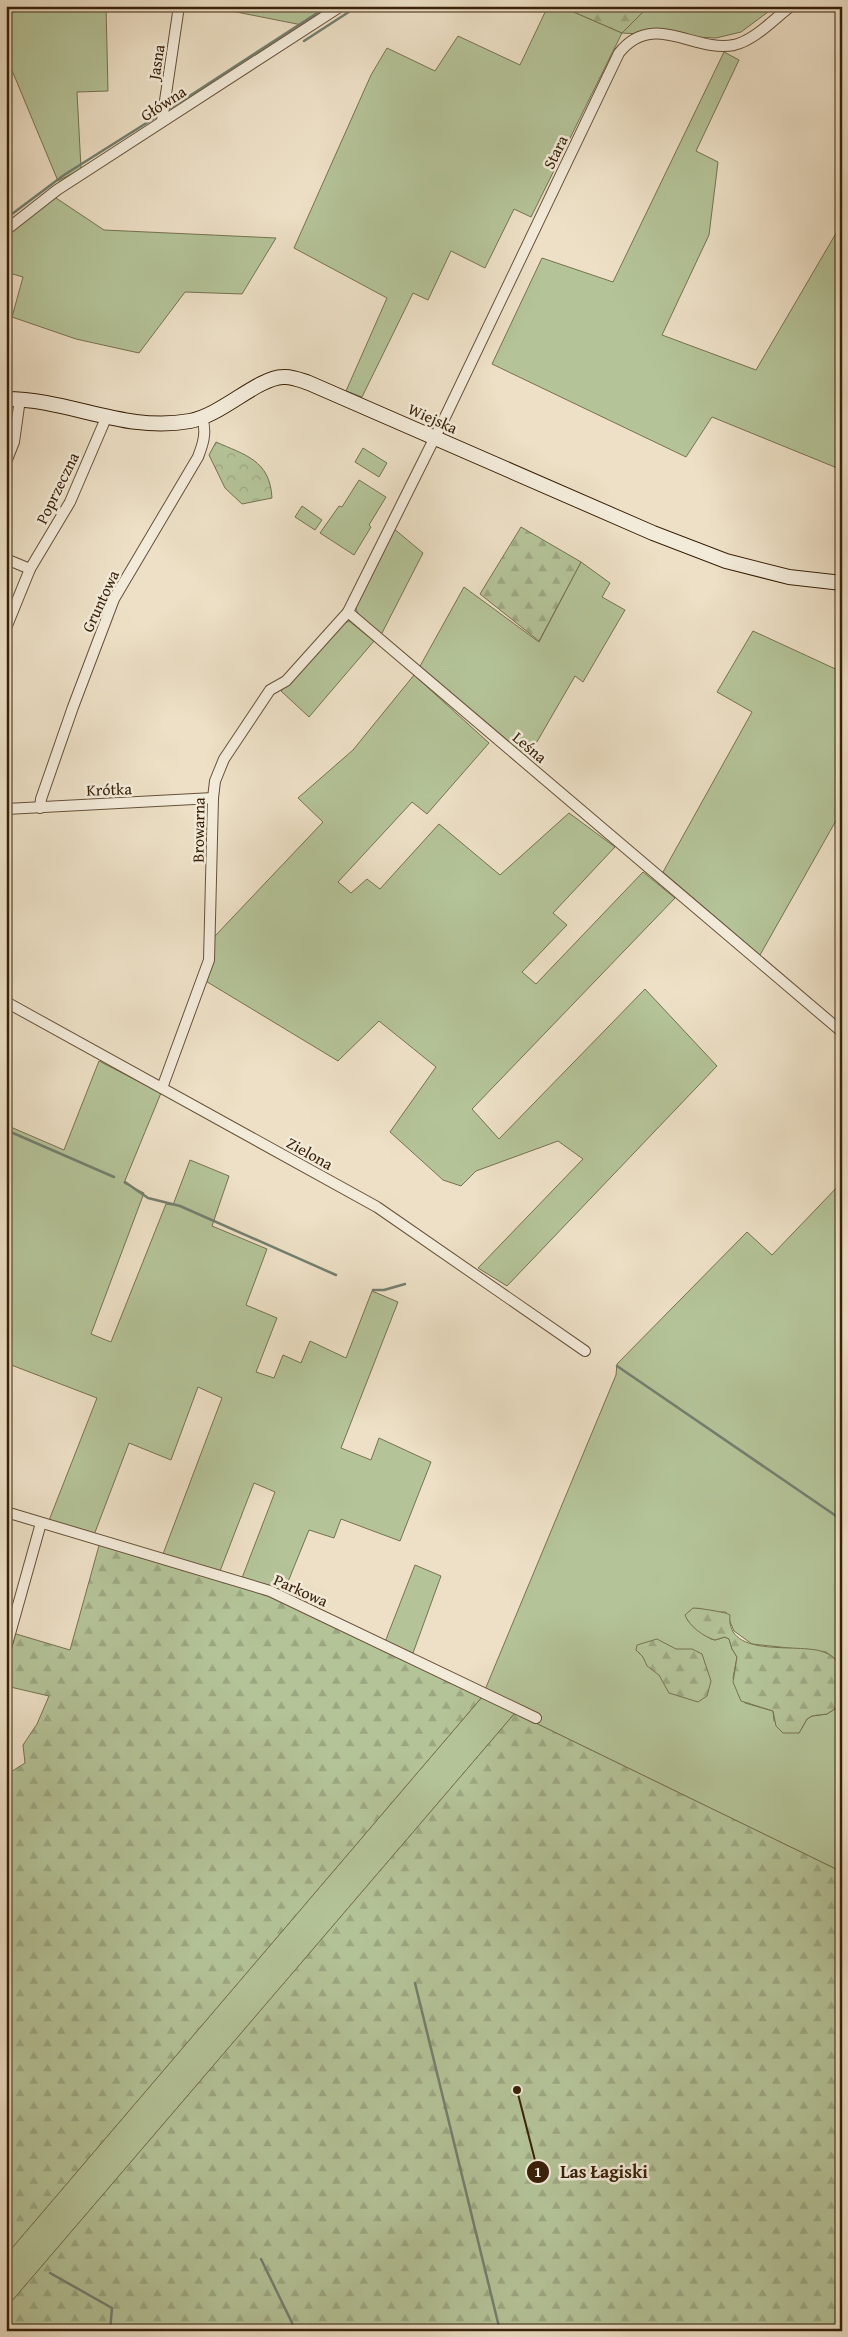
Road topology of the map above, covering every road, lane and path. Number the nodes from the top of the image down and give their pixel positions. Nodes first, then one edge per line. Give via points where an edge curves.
1 (179, 6) edge
2 (341, 6) edge
3 (791, 6) edge
4 (162, 121) junction
5 (7, 228) edge
6 (13, 399) edge
7 (106, 418) junction
8 (202, 418) junction
9 (434, 438) junction
10 (6, 462) edge
11 (6, 559) edge
12 (30, 570) junction
13 (842, 583) edge
14 (348, 612) junction
15 (6, 628) edge
16 (212, 798) junction
17 (40, 808) junction
18 (6, 809) edge
19 (6, 1002) edge
20 (842, 1032) edge
21 (162, 1088) junction
22 (585, 1351) dead end
23 (6, 1512) edge
24 (41, 1523) junction
25 (6, 1648) edge
26 (536, 1718) dead end

1 - 4 street, Jasna
2 - 4 street, Główna
3 - 9 street, Stara via 749,39 736,44 724,45 656,33 639,36 624,46
4 - 5 street, Główna via 57,190
6 - 7 street, Wiejska via 58,405
6 - 10 street via 14,442
7 - 8 street, Wiejska via 140,424
7 - 12 street, Poprzeczna via 70,502
8 - 9 street, Wiejska via 268,381 291,377
8 - 17 street, Gruntowa via 204,441 198,457 110,606 72,707
9 - 13 street, Wiejska via 726,561 789,577
9 - 14 street
11 - 12 street
12 - 15 street, Poprzeczna
14 - 16 street, Browarna via 286,681 270,690 224,759
14 - 20 street, Leśna
16 - 17 street, Krótka
16 - 21 street, Browarna via 209,960
17 - 18 street, Krótka
19 - 21 street, Zielona
21 - 22 street, Zielona via 377,1207
23 - 24 street, Parkowa
24 - 25 street
24 - 26 street, Parkowa via 270,1591

